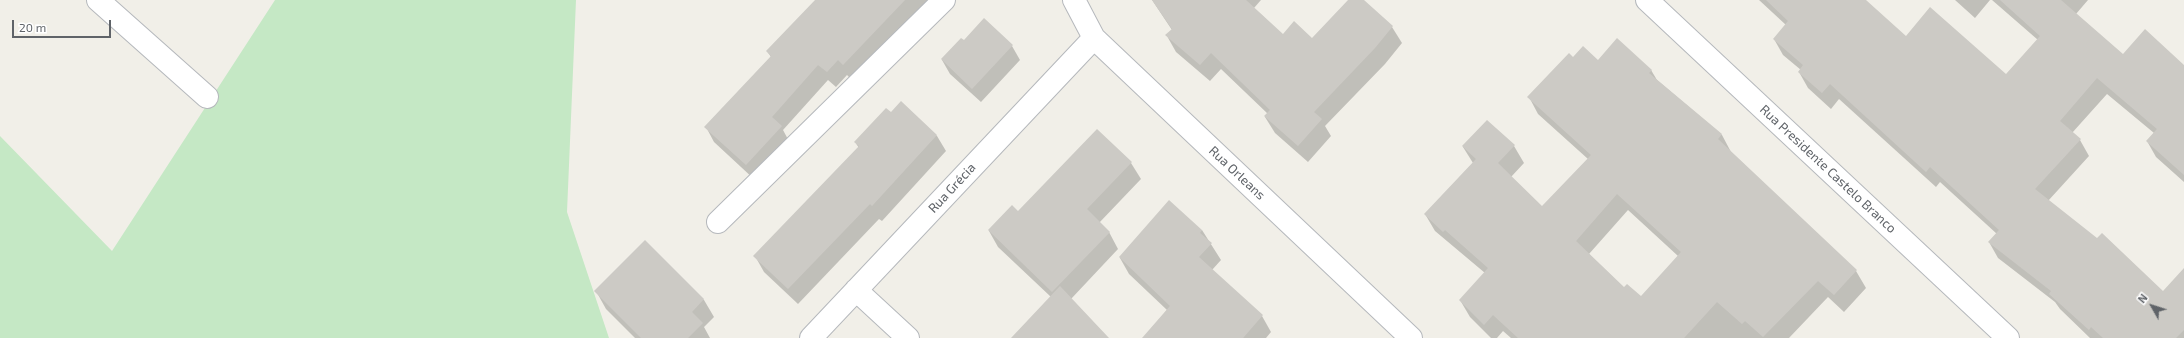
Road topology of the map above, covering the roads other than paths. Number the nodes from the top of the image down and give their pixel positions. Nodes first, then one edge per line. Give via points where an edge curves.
1 (98, 0) edge
2 (944, 0) edge
3 (1074, 0) edge
4 (1647, 0) edge
5 (1094, 38) junction
6 (207, 97) dead end
7 (718, 222) dead end
8 (856, 290) junction
9 (811, 338) edge
10 (908, 338) edge
11 (1411, 338) edge
12 (2008, 338) edge

1 - 6 street
2 - 7 street
3 - 5 street, Rua Orleans
4 - 12 street, Rua Presidente Castelo Branco
5 - 8 street, Rua Grécia
5 - 11 street, Rua Orleans
8 - 9 street, Rua Grécia
8 - 10 street

